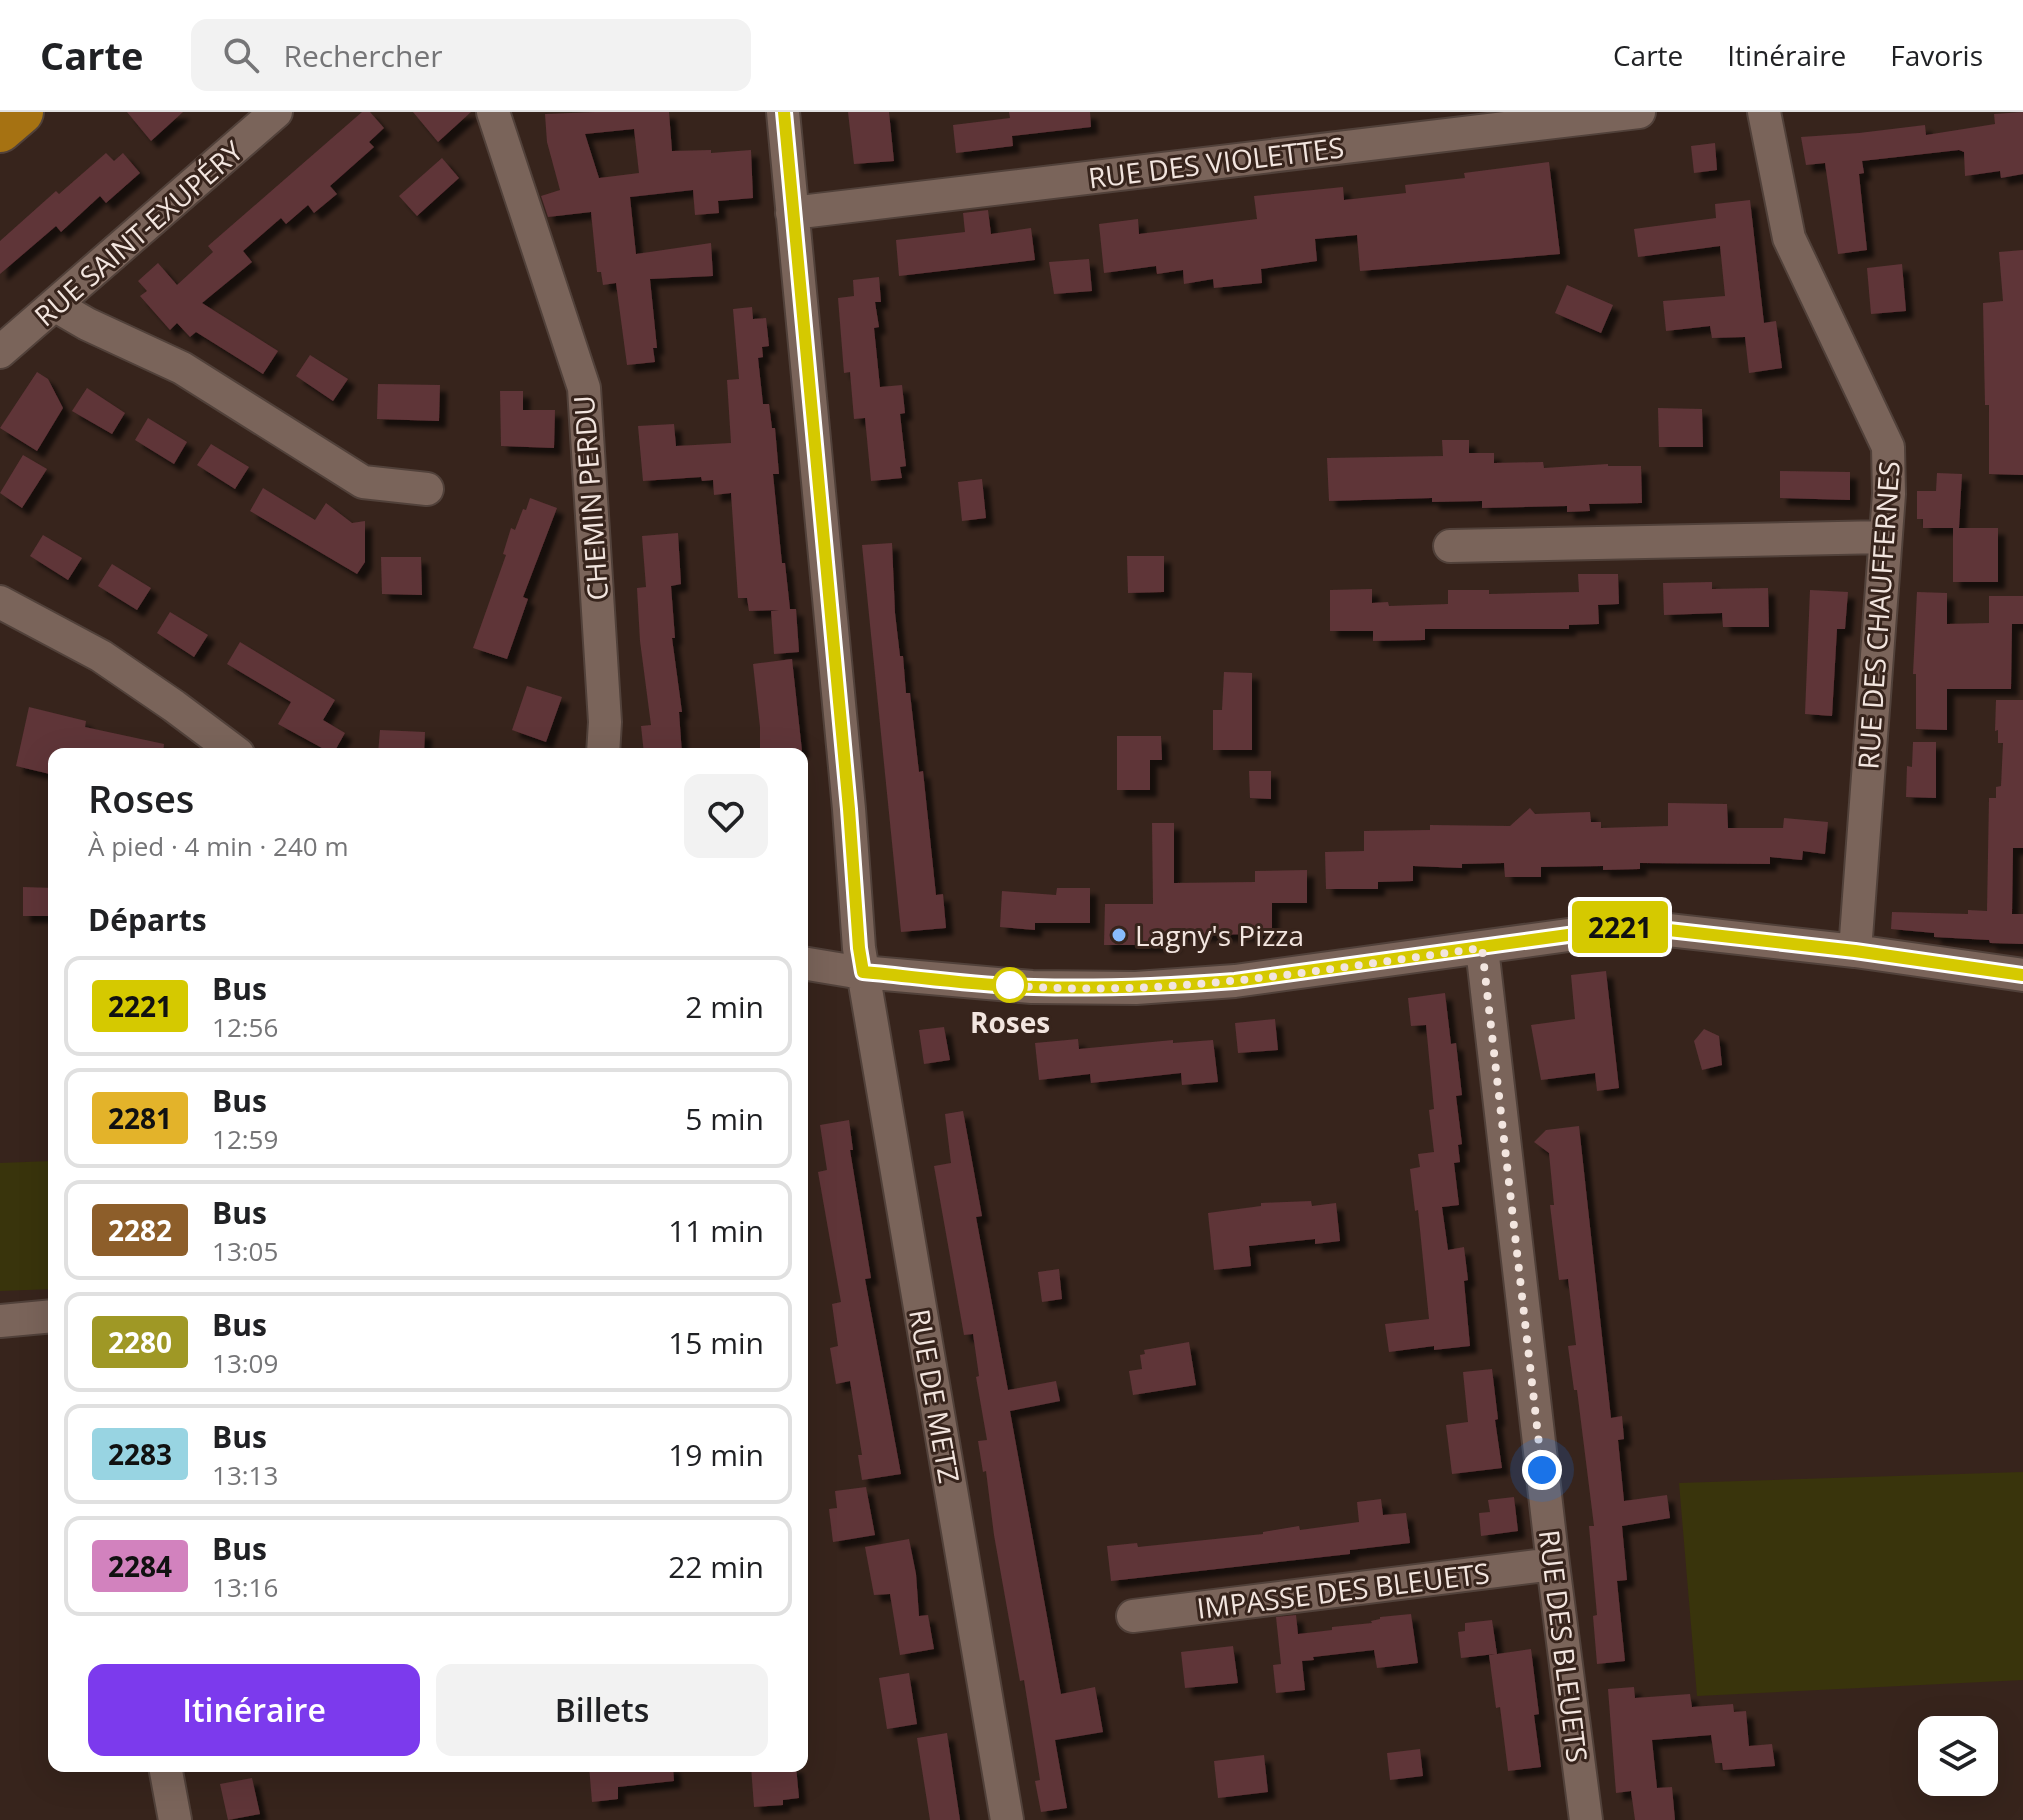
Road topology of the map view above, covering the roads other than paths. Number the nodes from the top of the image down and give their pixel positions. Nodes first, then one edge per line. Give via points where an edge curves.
1 (21, 112) edge
2 (276, 112) edge
3 (493, 112) edge
4 (783, 112) edge
5 (1639, 112) edge
6 (1764, 112) edge
7 (0, 130) edge
8 (792, 213) junction
9 (56, 306) junction
10 (0, 352) edge
11 (427, 489) dead end
12 (1885, 537) junction
13 (1450, 546) dead end
14 (0, 602) edge
15 (230, 748) edge
16 (603, 748) edge
17 (1482, 948) junction
18 (1855, 951) junction
19 (808, 964) edge
20 (863, 972) junction
21 (2023, 975) edge
22 (48, 1317) edge
23 (0, 1321) edge
24 (1553, 1564) junction
25 (1133, 1616) dead end
26 (166, 1772) edge
27 (175, 1820) edge
28 (1007, 1820) edge
29 (1586, 1820) edge

1 - 7 highway
2 - 9 street, RUE SAINT-EXUPÉRY
3 - 16 street, CHEMIN PERDU via 584,388
4 - 8 street, RUE DE METZ
5 - 8 street, RUE DES VIOLETTES
6 - 12 street, RUE DES CHAUFFERNES via 1789,238 1888,447
8 - 20 street, RUE DE METZ
9 - 10 street, RUE SAINT-EXUPÉRY
9 - 11 street via 182,368 363,482
12 - 13 street
12 - 18 street, RUE DES CHAUFFERNES
14 - 15 street via 101,656
17 - 18 street via 1633,926
17 - 20 street via 1235,981 1136,988 1032,987
17 - 24 street, RUE DES BLEUETS
18 - 21 street
19 - 20 street
20 - 28 street, RUE DE METZ
22 - 23 street
24 - 25 street, IMPASSE DES BLEUETS
24 - 29 street, RUE DES BLEUETS
26 - 27 street

